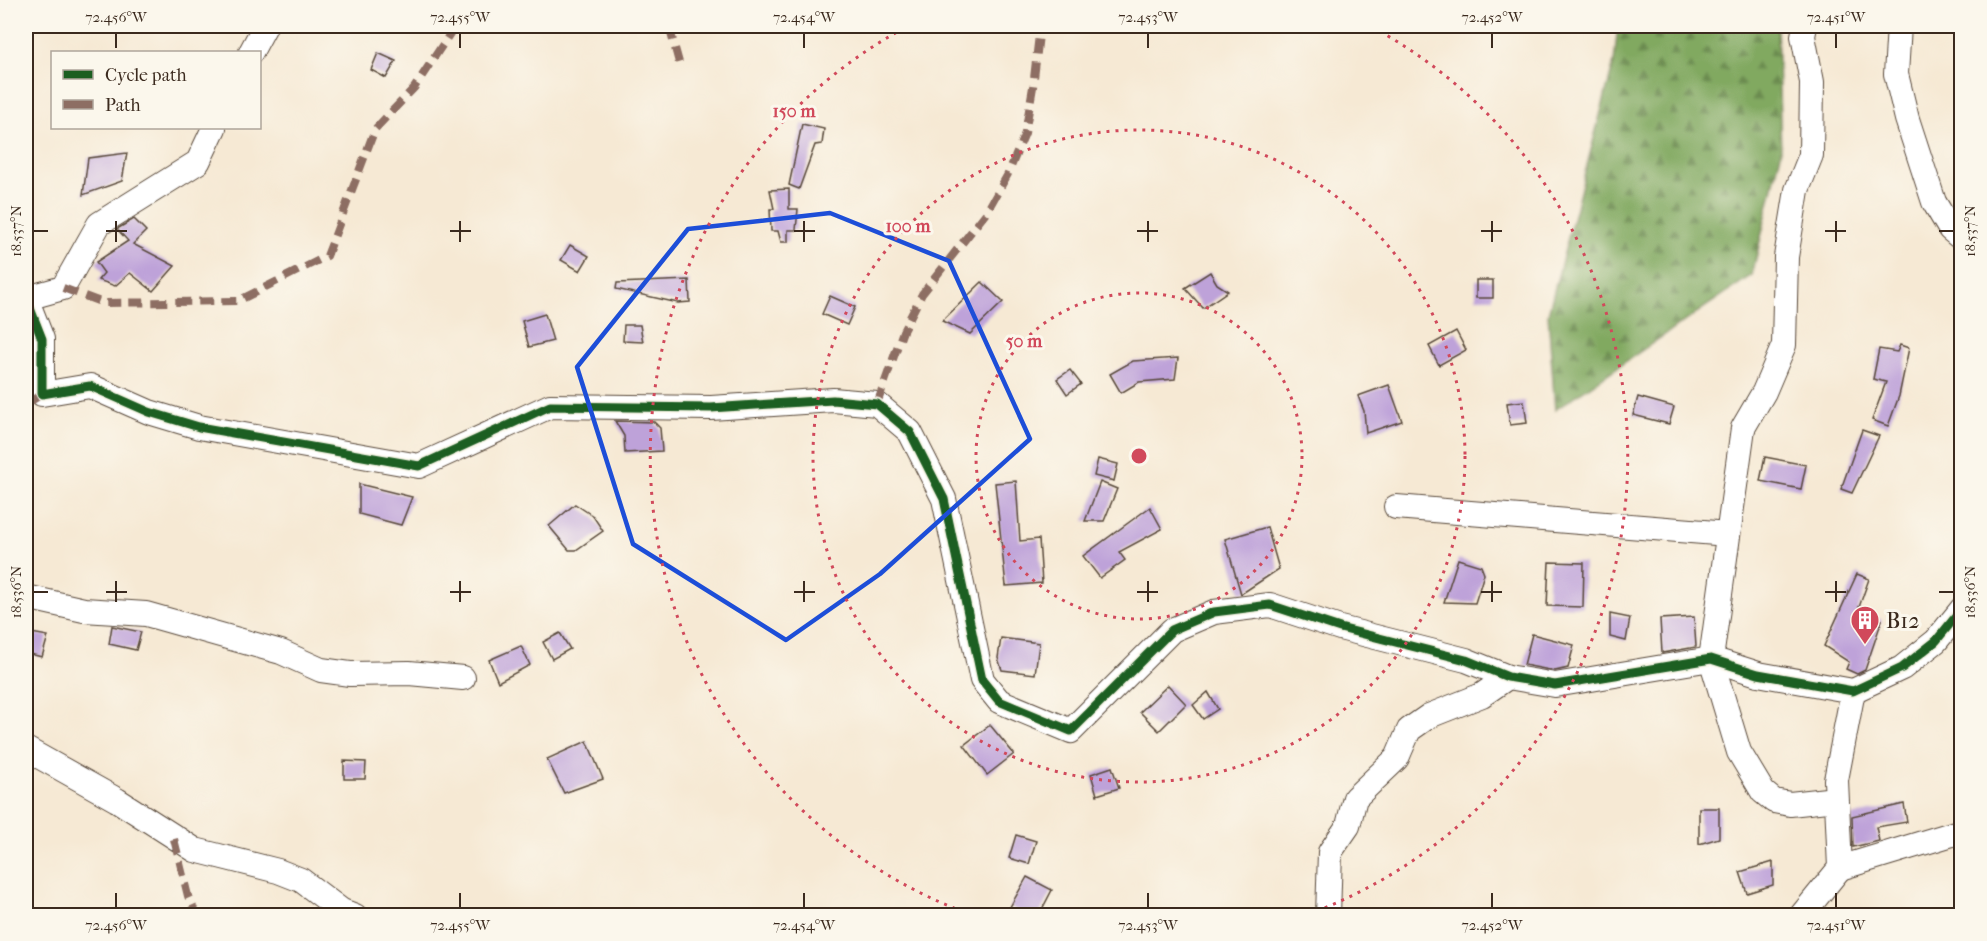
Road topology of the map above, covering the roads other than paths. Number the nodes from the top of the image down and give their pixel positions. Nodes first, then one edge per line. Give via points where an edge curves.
1 (265, 26) edge
2 (1805, 26) edge
3 (1899, 26) edge
4 (252, 51) edge
5 (214, 129) edge
6 (1962, 239) edge
7 (26, 298) edge
8 (1396, 507) dead end
9 (1728, 534) junction
10 (26, 597) edge
11 (1962, 609) edge
12 (1711, 659) junction
13 (1508, 677) junction
14 (463, 678) dead end
15 (1853, 691) junction
16 (26, 749) edge
17 (1836, 799) junction
18 (1962, 831) edge
19 (1840, 868) junction
20 (355, 915) edge
21 (1328, 915) edge
22 (1801, 915) edge

1 - 4 street
2 - 9 street via 1803,36 1812,81 1811,155 1797,190 1786,257 1784,345 1743,428
3 - 6 street via 1896,74 1908,119 1934,202 1950,229
5 - 7 street via 198,162 99,224 63,288
7 - 13 street via 42,339 42,394 90,386 149,412 199,427 419,466 550,406 711,408 833,400 877,404 910,432 944,499 982,680 999,702 1071,731 1172,630 1214,612 1270,604 1340,628 1466,660
8 - 9 street
9 - 12 street
10 - 14 street via 84,610 146,614 281,652 321,670
11 - 15 street via 1936,641 1910,661
12 - 13 street via 1555,685
12 - 15 street via 1758,674
12 - 17 street via 1739,752 1763,792 1774,801 1790,804
13 - 21 street via 1482,695 1429,716 1409,730 1397,758 1355,798 1348,826 1330,852
15 - 17 street via 1838,760
16 - 20 street via 195,850 301,880
17 - 19 street
18 - 19 street
19 - 22 street

